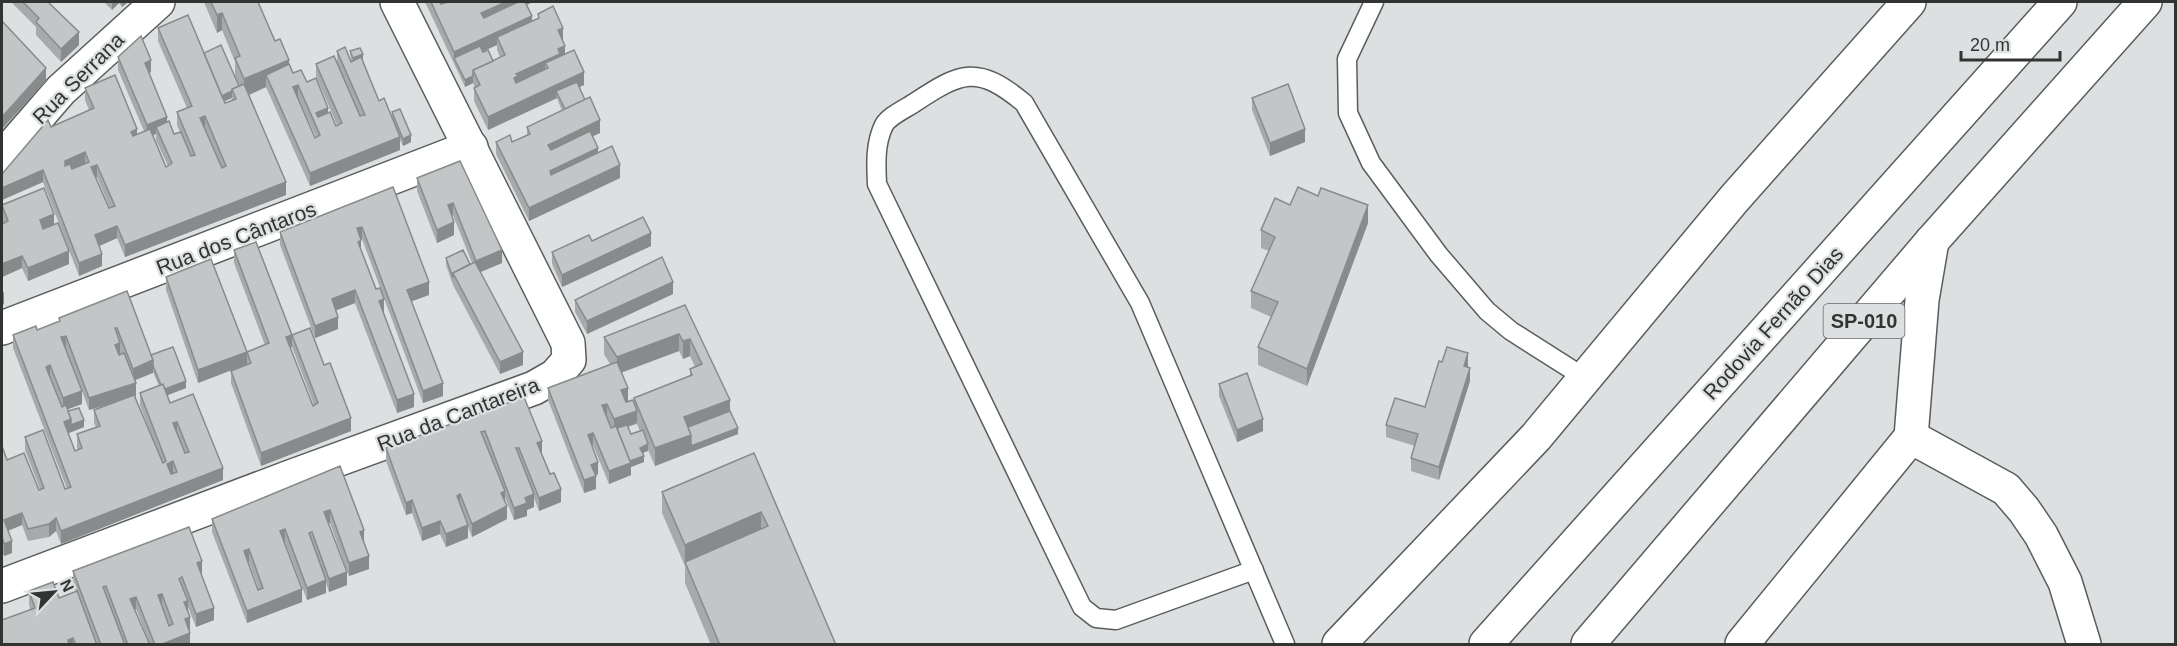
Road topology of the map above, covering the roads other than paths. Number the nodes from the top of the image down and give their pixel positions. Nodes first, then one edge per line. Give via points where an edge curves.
1 (158, 2) edge
2 (397, 2) edge
3 (1374, 2) edge
4 (1909, 2) edge
5 (2060, 2) edge
6 (2145, 2) edge
7 (471, 147) junction
8 (2, 158) edge
9 (1932, 241) junction
10 (2, 328) edge
11 (1586, 378) junction
12 (1911, 437) junction
13 (1254, 570) junction
14 (2, 586) edge
15 (1285, 645) edge
16 (1339, 645) edge
17 (1486, 645) edge
18 (1588, 645) edge
19 (1742, 645) edge
20 (2084, 645) edge

1 - 8 main road, Rua Serrana via 61,90
2 - 7 main road, Rua da Cantareira
3 - 11 lane via 1347,59 1348,112 1371,163 1486,311
4 - 11 main road via 1734,199
5 - 17 main road, Rodovia Fernão Dias / SP-010
6 - 9 main road, SP-010
7 - 10 main road, Rua dos Cântaros
7 - 14 main road, Rua da Cantareira via 568,343 569,360 555,376 534,388
9 - 12 main road
9 - 18 main road, SP-010
11 - 16 main road via 1536,437
12 - 19 main road
12 - 20 main road via 2006,489 2025,510 2065,582
13 - 13 lane via 1116,620 1096,618 1082,607 877,184 879,136 885,122 947,81 970,76 1004,86 1024,103 1140,303
13 - 15 lane

